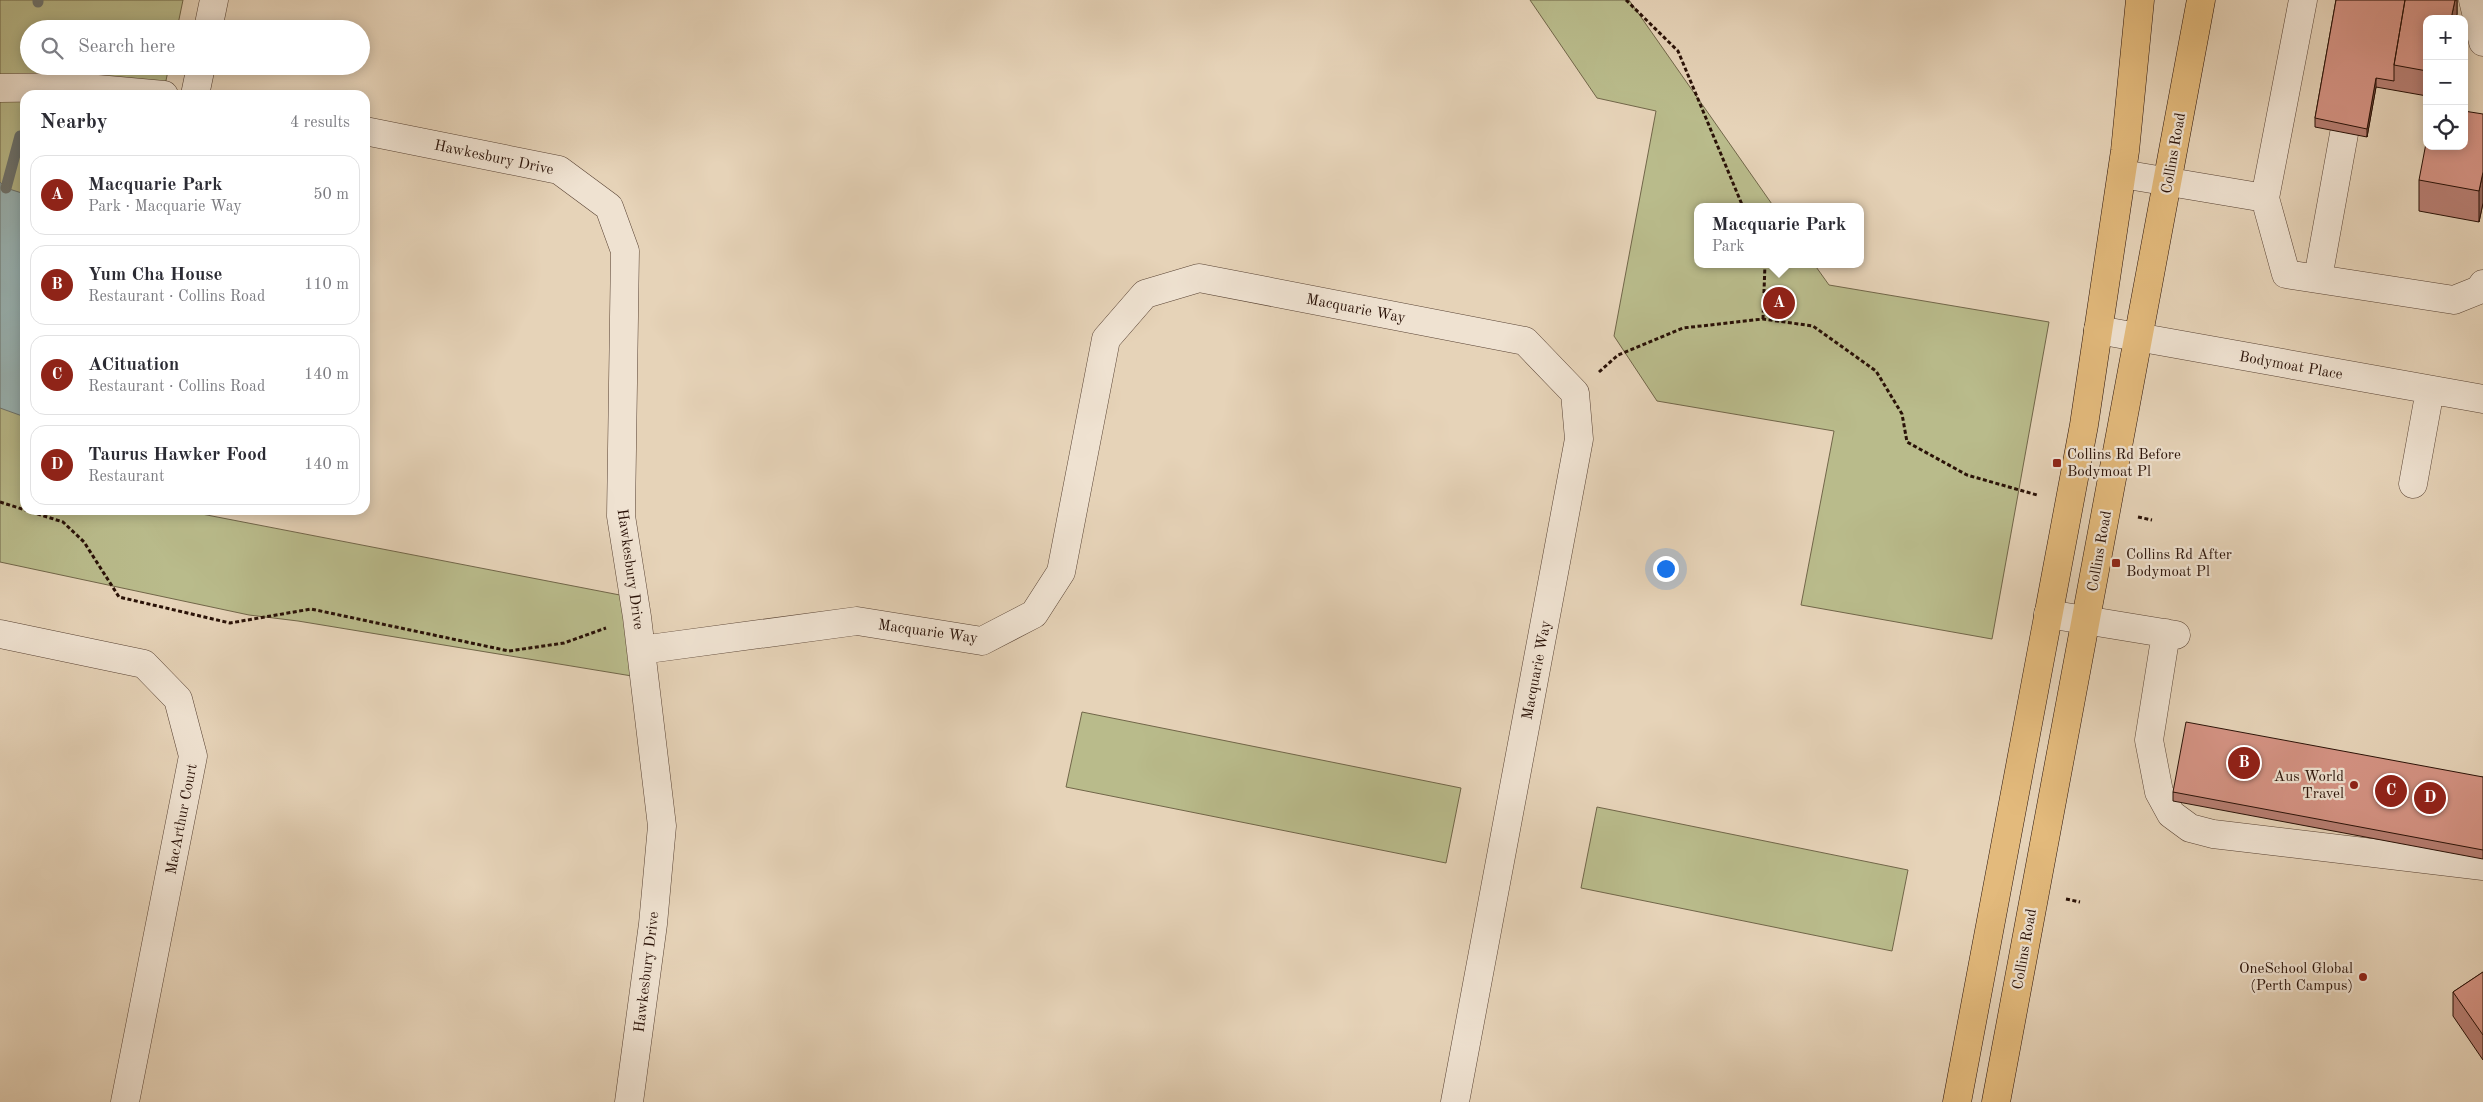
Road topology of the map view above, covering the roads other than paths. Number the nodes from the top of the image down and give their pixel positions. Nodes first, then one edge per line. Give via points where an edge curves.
1 (214, 0) edge
2 (2140, 0) edge
3 (2201, 0) edge
4 (2303, 0) edge
5 (2473, 0) edge
6 (210, 20) edge
7 (2483, 42) edge
8 (2356, 67) edge
9 (199, 75) edge
10 (0, 88) edge
11 (108, 90) edge
12 (196, 90) edge
13 (370, 132) edge
14 (2122, 174) junction
15 (2168, 183) junction
16 (2265, 198) junction
17 (2318, 278) junction
18 (2483, 284) edge
19 (2098, 330) junction
20 (2137, 338) junction
21 (2430, 390) junction
22 (2483, 399) edge
23 (2413, 484) dead end
24 (2048, 614) junction
25 (2086, 619) junction
26 (0, 634) edge
27 (642, 650) junction
28 (2483, 866) edge
29 (125, 1102) edge
30 (628, 1102) edge
31 (1455, 1102) edge
32 (1957, 1102) edge
33 (1996, 1102) edge

1 - 6 street
2 - 14 main road
3 - 15 main road, Collins Road
4 - 16 street
5 - 7 street
8 - 17 street
9 - 12 street
10 - 11 street
13 - 27 street, Hawkesbury Drive via 559,170 609,206 625,251 621,516
14 - 15 street
14 - 19 main road
15 - 16 street
15 - 20 main road, Collins Road
16 - 17 street via 2286,274
17 - 18 street via 2454,300 2479,290
19 - 20 street, Bodymoat Place
19 - 24 main road via 2084,425
20 - 21 street, Bodymoat Place
20 - 25 main road, Collins Road
21 - 22 street, Bodymoat Place
21 - 23 street
24 - 25 street
24 - 32 main road
25 - 28 street via 2171,634 2149,740 2159,792 2171,814 2190,828 2213,834
25 - 33 main road, Collins Road
26 - 29 street, MacArthur Court via 144,664 178,699 193,756
27 - 30 street, Hawkesbury Drive via 662,826 653,924
27 - 31 street, Macquarie Way via 857,621 982,641 1034,614 1061,572 1106,339 1145,294 1199,278 1525,341 1575,393 1579,439

